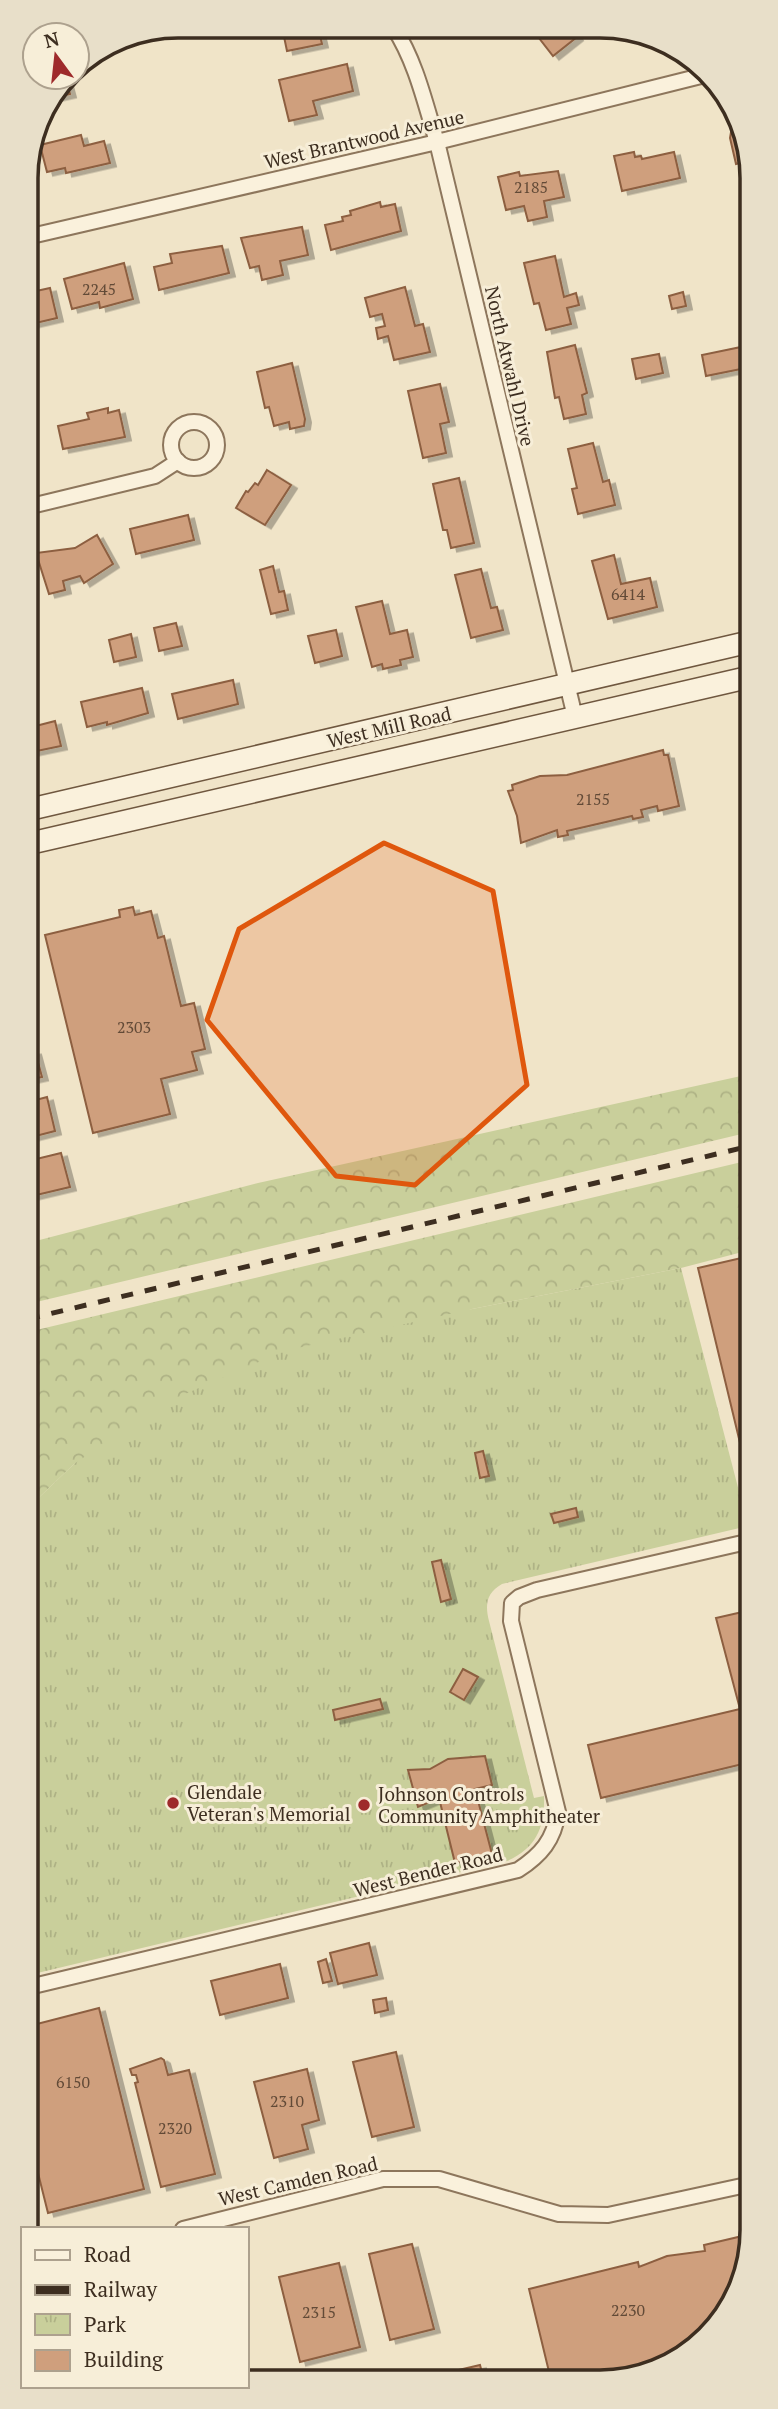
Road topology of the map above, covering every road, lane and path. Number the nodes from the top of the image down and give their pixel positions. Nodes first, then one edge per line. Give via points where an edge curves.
1 (401, 38) edge
2 (695, 77) edge
3 (437, 142) junction
4 (39, 234) edge
5 (178, 461) dead end
6 (39, 504) edge
7 (740, 644) edge
8 (740, 679) edge
9 (567, 684) junction
10 (575, 718) junction
11 (39, 807) edge
12 (39, 841) edge
13 (739, 1544) edge
14 (38, 1985) edge
15 (739, 2187) edge
16 (191, 2227) edge

1 - 3 street, North Atwahl Drive
2 - 3 street, West Brantwood Avenue
3 - 4 street, West Brantwood Avenue
3 - 9 street, North Atwahl Drive
5 - 6 street via 155,475
7 - 9 main road, West Mill Road
8 - 10 main road, West Mill Road
9 - 10 street, North Atwahl Drive
9 - 11 main road, West Mill Road
10 - 12 main road, West Mill Road
13 - 14 street, West Bender Road via 537,1590 512,1603 511,1621 558,1812 542,1852 518,1870
15 - 16 street, West Camden Road via 608,2215 559,2214 439,2179 383,2179

